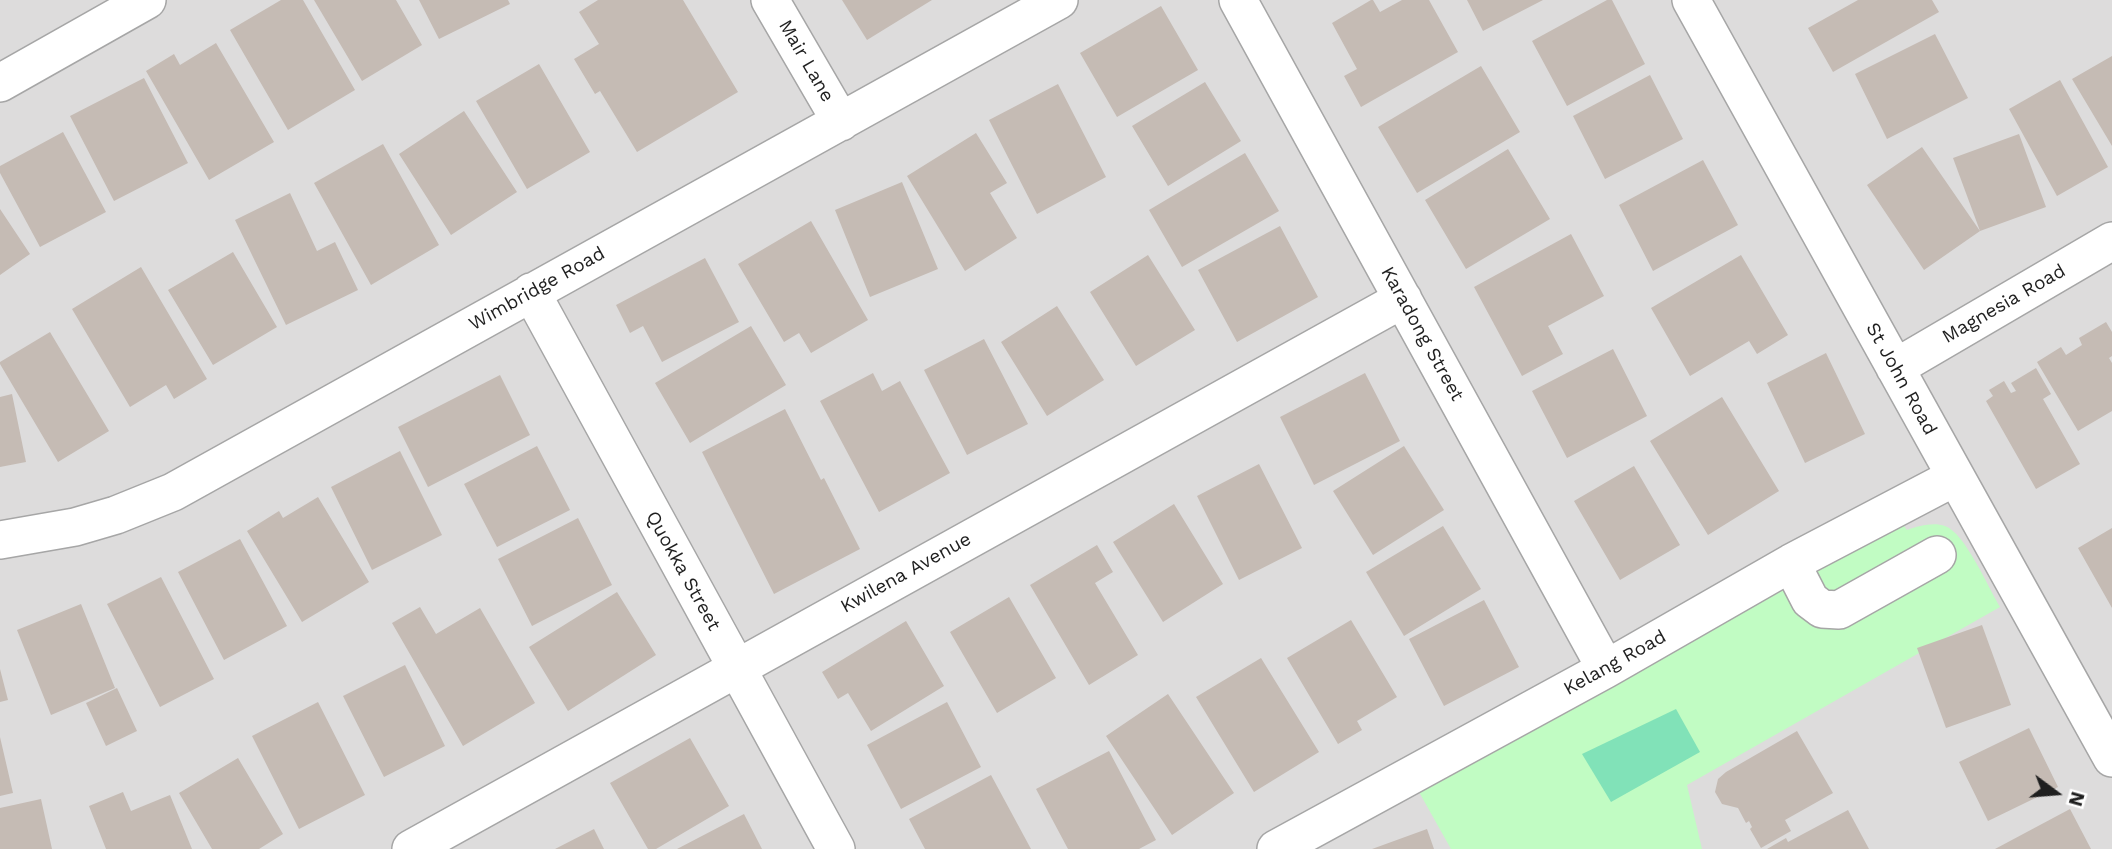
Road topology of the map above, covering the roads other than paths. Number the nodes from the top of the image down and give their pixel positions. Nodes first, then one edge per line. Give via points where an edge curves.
1 (147, 0) edge
2 (770, 0) edge
3 (1059, 0) edge
4 (1238, 0) edge
5 (1690, 0) edge
6 (0, 83) edge
7 (841, 122) junction
8 (2112, 241) edge
9 (531, 292) junction
10 (1403, 299) junction
11 (1895, 368) junction
12 (1955, 477) junction
13 (0, 540) edge
14 (1937, 555) dead end
15 (1791, 563) junction
16 (736, 668) junction
17 (1606, 669) junction
18 (2099, 703) edge
19 (2112, 758) edge
20 (411, 849) edge
21 (836, 849) edge
22 (1276, 849) edge

1 - 6 street
2 - 7 street, Mair Lane
3 - 7 street, Wimbridge Road
4 - 10 street, Karadong Street
5 - 11 street, St John Road
7 - 9 street, Wimbridge Road
8 - 11 street, Magnesia Road
9 - 13 street, Wimbridge Road via 173,492 75,527
9 - 16 street, Quokka Street
10 - 16 street, Kwilena Avenue
10 - 17 street, Karadong Street
11 - 12 street, St John Road
12 - 15 street, Kelang Road
12 - 18 street, St John Road
14 - 15 street via 1839,610 1822,610 1810,600
15 - 17 street, Kelang Road
16 - 20 street, Kwilena Avenue
16 - 21 street, Quokka Street
17 - 22 street, Kelang Road
18 - 19 street, St John Road

